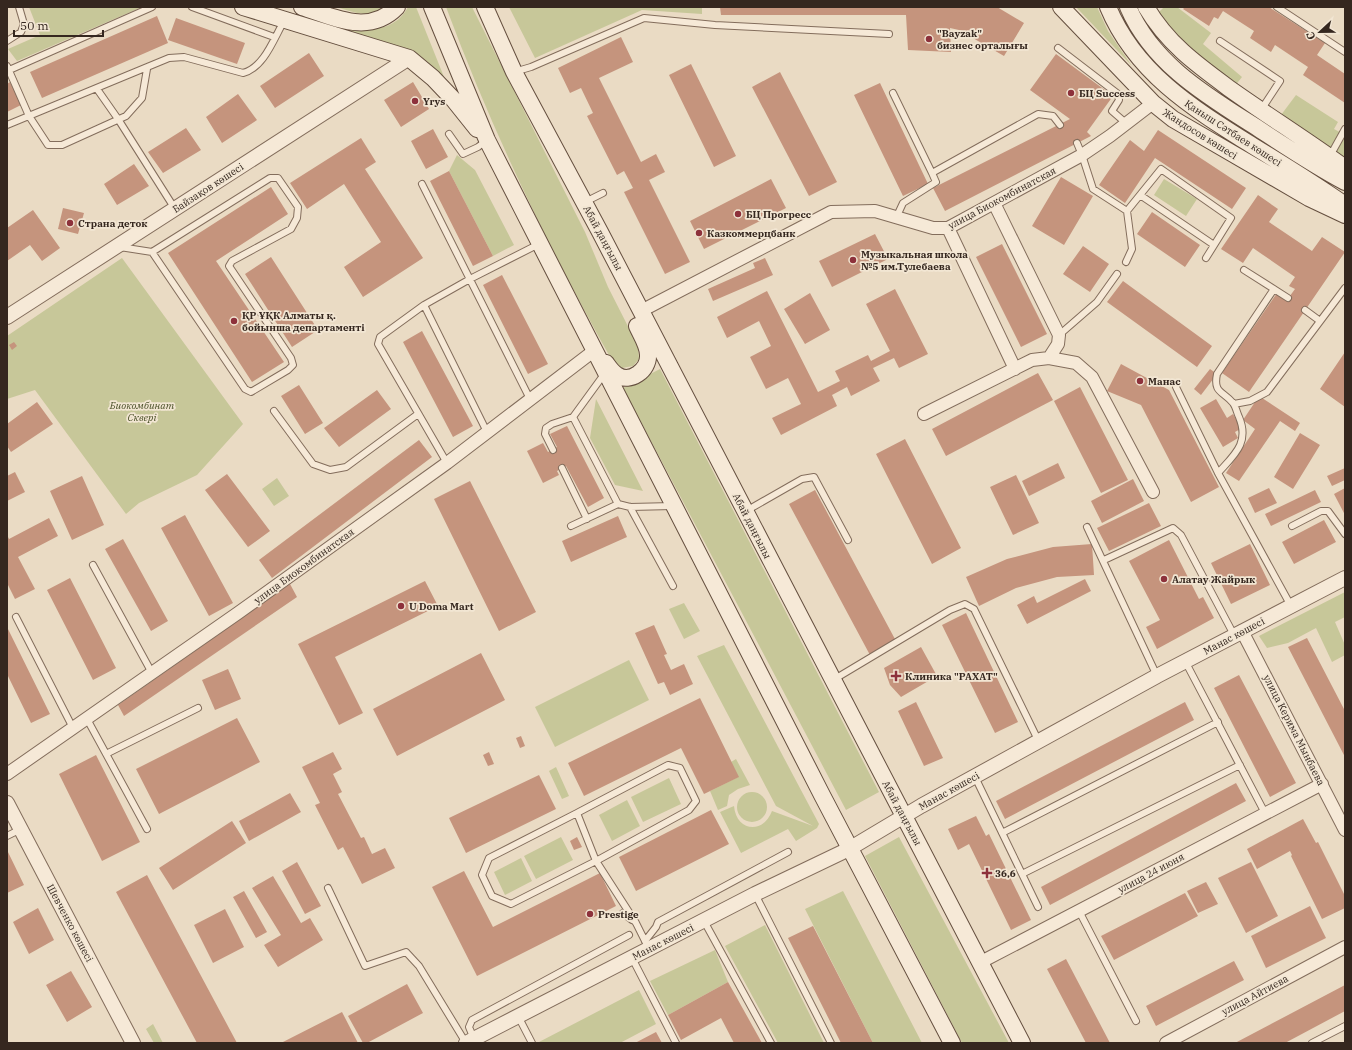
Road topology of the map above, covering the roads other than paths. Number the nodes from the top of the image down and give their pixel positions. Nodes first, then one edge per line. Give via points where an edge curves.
1 (19, 7) edge
2 (152, 7) edge
3 (192, 7) edge
4 (243, 7) edge
5 (302, 7) edge
6 (397, 7) edge
7 (432, 7) edge
8 (485, 7) edge
9 (1061, 7) edge
10 (1108, 7) edge
11 (1128, 7) edge
12 (1146, 7) edge
13 (1277, 7) edge
14 (284, 20) junction
15 (889, 34) dead end
16 (274, 37) junction
17 (7, 41) edge
18 (1220, 41) dead end
19 (1058, 48) dead end
20 (1345, 52) edge
21 (409, 58) junction
22 (8, 69) edge
23 (147, 69) junction
24 (514, 72) junction
25 (97, 89) junction
26 (893, 93) dead end
27 (1153, 103) junction
28 (1260, 111) junction
29 (29, 116) junction
30 (118, 119) junction
31 (1127, 124) junction
32 (7, 125) edge
33 (1060, 125) dead end
34 (1345, 129) edge
35 (449, 134) dead end
36 (487, 140) junction
37 (1077, 144) dead end
38 (1082, 155) junction
39 (1325, 163) junction
40 (1345, 168) edge
41 (932, 173) junction
42 (1345, 182) edge
43 (422, 184) dead end
44 (603, 193) dead end
45 (1140, 195) junction
46 (584, 203) junction
47 (994, 203) junction
48 (1345, 205) edge
49 (175, 209) junction
50 (1126, 211) junction
51 (1345, 215) edge
52 (896, 218) junction
53 (948, 228) junction
54 (600, 232) junction
55 (539, 244) junction
56 (1214, 245) junction
57 (116, 247) junction
58 (152, 252) junction
59 (1206, 258) dead end
60 (1126, 262) dead end
61 (1244, 270) dead end
62 (1117, 274) dead end
63 (470, 279) junction
64 (1345, 288) edge
65 (1274, 289) junction
66 (1288, 298) dead end
67 (424, 305) junction
68 (1305, 310) dead end
69 (641, 311) junction
70 (7, 317) edge
71 (1320, 321) junction
72 (1059, 336) junction
73 (594, 350) junction
74 (1049, 358) junction
75 (1015, 368) junction
76 (606, 371) junction
77 (1176, 386) dead end
78 (530, 399) junction
79 (1234, 404) junction
80 (274, 412) dead end
81 (418, 414) junction
82 (924, 414) dead end
83 (573, 418) junction
84 (487, 432) junction
85 (553, 450) dead end
86 (447, 463) junction
87 (562, 468) dead end
88 (1218, 473) junction
89 (1153, 492) dead end
90 (618, 504) junction
91 (674, 506) junction
92 (630, 508) junction
93 (745, 512) junction
94 (587, 519) junction
95 (571, 526) dead end
96 (1292, 526) dead end
97 (1087, 527) dead end
98 (1345, 534) edge
99 (848, 540) dead end
100 (1104, 560) junction
101 (93, 565) dead end
102 (1345, 578) edge
103 (673, 586) dead end
104 (1291, 606) junction
105 (16, 617) dead end
106 (1238, 633) junction
107 (1185, 661) junction
108 (152, 673) junction
109 (1157, 676) junction
110 (832, 680) junction
111 (198, 708) dead end
112 (87, 718) junction
113 (1218, 722) junction
114 (73, 728) junction
115 (1039, 742) junction
116 (106, 754) junction
117 (1240, 765) junction
118 (7, 774) edge
119 (975, 777) junction
120 (1322, 784) junction
121 (7, 803) edge
122 (577, 813) junction
123 (1265, 813) junction
124 (903, 817) junction
125 (20, 829) junction
126 (147, 829) dead end
127 (1345, 830) edge
128 (1002, 833) junction
129 (7, 836) edge
130 (849, 849) junction
131 (788, 852) dead end
132 (596, 861) junction
133 (1022, 874) junction
134 (328, 888) dead end
135 (755, 894) junction
136 (1038, 907) dead end
137 (1079, 911) junction
138 (623, 913) dead end
139 (704, 920) junction
140 (636, 923) junction
141 (629, 935) dead end
142 (647, 945) junction
143 (1345, 947) edge
144 (632, 958) junction
145 (981, 962) junction
146 (518, 1016) junction
147 (1136, 1021) dead end
148 (1345, 1026) edge
149 (469, 1042) edge
150 (133, 1043) edge
151 (532, 1043) edge
152 (676, 1043) edge
153 (771, 1043) edge
154 (831, 1043) edge
155 (952, 1043) edge
156 (1022, 1043) edge
157 (1166, 1043) edge
158 (1312, 1043) edge

1 - 17 lane via 24,24 21,32
2 - 22 lane
3 - 16 lane
4 - 14 main road
5 - 6 main road via 350,22 362,23 387,17
7 - 36 main road
8 - 24 main road, Абай даңғылы
9 - 27 main road, Жандосов көшесі
10 - 48 main road, Қаныш Сәтбаев көшесі via 1119,31 1168,88 1195,110
11 - 39 main road, Қаныш Сәтбаев көшесі via 1157,52 1186,80
12 - 28 main road via 1159,27 1192,62
13 - 20 lane
14 - 16 lane
14 - 21 main road
15 - 24 lane via 715,25 644,18
16 - 23 lane via 258,65 251,71 243,73 184,57 169,58
18 - 28 lane via 1280,82
19 - 31 lane via 1118,94 1119,100 1112,111
21 - 36 main road via 448,94
21 - 49 street, Байзақов көшесі
22 - 29 lane
23 - 25 lane
23 - 30 lane via 142,98 126,116
24 - 46 main road, Абай даңғылы
25 - 29 lane
25 - 30 lane
26 - 41 lane
27 - 31 street, улица Биокомбинатская
27 - 51 main road, Жандосов көшесі via 1196,134 1309,198
28 - 39 main road
29 - 30 lane via 48,145 62,145
29 - 32 lane
30 - 49 lane
31 - 38 street, улица Биокомбинатская
33 - 41 lane via 1053,116 1038,114
34 - 39 lane
35 - 36 lane via 463,154
36 - 55 main road
37 - 38 lane
38 - 47 street, улица Биокомбинатская
38 - 50 lane via 1093,189
39 - 40 main road
39 - 42 main road, Қаныш Сәтбаев көшесі
41 - 52 lane via 936,182 903,203
43 - 63 lane
44 - 46 lane
45 - 50 lane
45 - 56 lane
45 - 56 lane via 1162,169 1231,218
46 - 54 main road, Абай даңғылы
47 - 53 street, улица Биокомбинатская
47 - 72 street
49 - 57 street, Байзақов көшесі
50 - 60 lane via 1132,249
52 - 53 street, улица Биокомбинатская via 933,228
52 - 69 street, улица Биокомбинатская via 875,210 831,212
53 - 75 street
54 - 69 main road, Абай даңғылы
54 - 73 main road via 615,282 646,345 648,356 645,368 641,372 625,378 617,376
55 - 63 lane
55 - 73 main road
56 - 59 lane
57 - 58 lane
57 - 70 street, Байзақов көшесі
58 - 58 lane via 270,178 278,178 298,207 297,218 291,229 232,261 228,266 291,358 293,365 250,392 245,389
61 - 65 lane
62 - 72 lane via 1097,302
63 - 67 lane
63 - 78 lane
64 - 71 lane
65 - 66 lane
65 - 79 lane via 1217,374 1215,384 1218,390
67 - 81 lane via 380,337 378,344
67 - 84 lane
68 - 71 lane
69 - 93 main road, Абай даңғылы
71 - 79 lane via 1267,392 1250,401
72 - 74 street via 1058,344
73 - 76 main road
73 - 78 street, улица Биокомбинатская
74 - 75 street via 1032,360
74 - 89 street via 1076,363 1092,377
75 - 82 street
76 - 83 lane
76 - 91 main road
77 - 88 lane
78 - 84 street, улица Биокомбинатская
79 - 88 lane via 1244,427 1243,440
80 - 81 lane via 313,464 330,470 346,467
81 - 86 lane
83 - 85 lane via 546,428 545,434
83 - 90 lane
84 - 86 street, улица Биокомбинатская
86 - 108 street, улица Биокомбинатская
87 - 94 lane
88 - 104 lane
90 - 92 lane
90 - 94 lane
91 - 92 lane
91 - 130 main road
92 - 103 lane
93 - 99 lane via 802,479 814,477
93 - 110 main road, Абай даңғылы
94 - 95 lane
96 - 98 lane via 1321,511 1328,511
97 - 100 lane
100 - 106 lane via 1173,528 1181,535
100 - 109 lane
101 - 108 lane
102 - 104 street, Манас көшесі
104 - 106 street, Манас көшесі
105 - 114 lane
106 - 107 street, Манас көшесі
106 - 120 street, улица Керима Мынбаева
107 - 109 street, Манас көшесі
107 - 113 lane
108 - 112 street, улица Биокомбинатская
109 - 115 street, Манас көшесі
110 - 115 lane via 950,610 965,604 974,609
110 - 124 main road, Абай даңғылы
111 - 116 lane
112 - 114 street, улица Биокомбинатская
112 - 116 lane
113 - 117 lane
113 - 128 lane
114 - 118 street, улица Биокомбинатская
115 - 119 street, Манас көшесі
116 - 126 lane
117 - 123 lane
117 - 133 lane
119 - 124 street, Манас көшесі
119 - 128 lane
120 - 123 street, улица 24 июня
120 - 127 street, улица Керима Мынбаева
121 - 125 street, Шевченко көшесі
122 - 132 lane
122 - 132 lane via 489,858 482,875 492,896 511,904
122 - 132 lane via 668,765 680,768 696,801 689,810
123 - 137 street, улица 24 июня
124 - 130 street, Манас көшесі
124 - 145 main road, Абай даңғылы
125 - 129 lane
125 - 150 street, Шевченко көшесі
128 - 133 lane
130 - 135 street, Манас көшесі
130 - 155 main road
131 - 142 lane via 658,922
132 - 140 lane
133 - 136 lane
134 - 149 lane via 365,966 406,952 419,966
135 - 139 street, Манас көшесі
135 - 154 lane
137 - 145 street, улица 24 июня
137 - 147 lane
138 - 140 lane
139 - 142 street, Манас көшесі
139 - 153 lane
140 - 142 lane
141 - 149 lane via 472,1020 469,1027
142 - 144 street, Манас көшесі
143 - 157 street, улица Айтиева
144 - 146 street, Манас көшесі
144 - 152 lane
145 - 156 main road, Абай даңғылы
146 - 149 street, Манас көшесі
146 - 151 lane
148 - 158 lane

